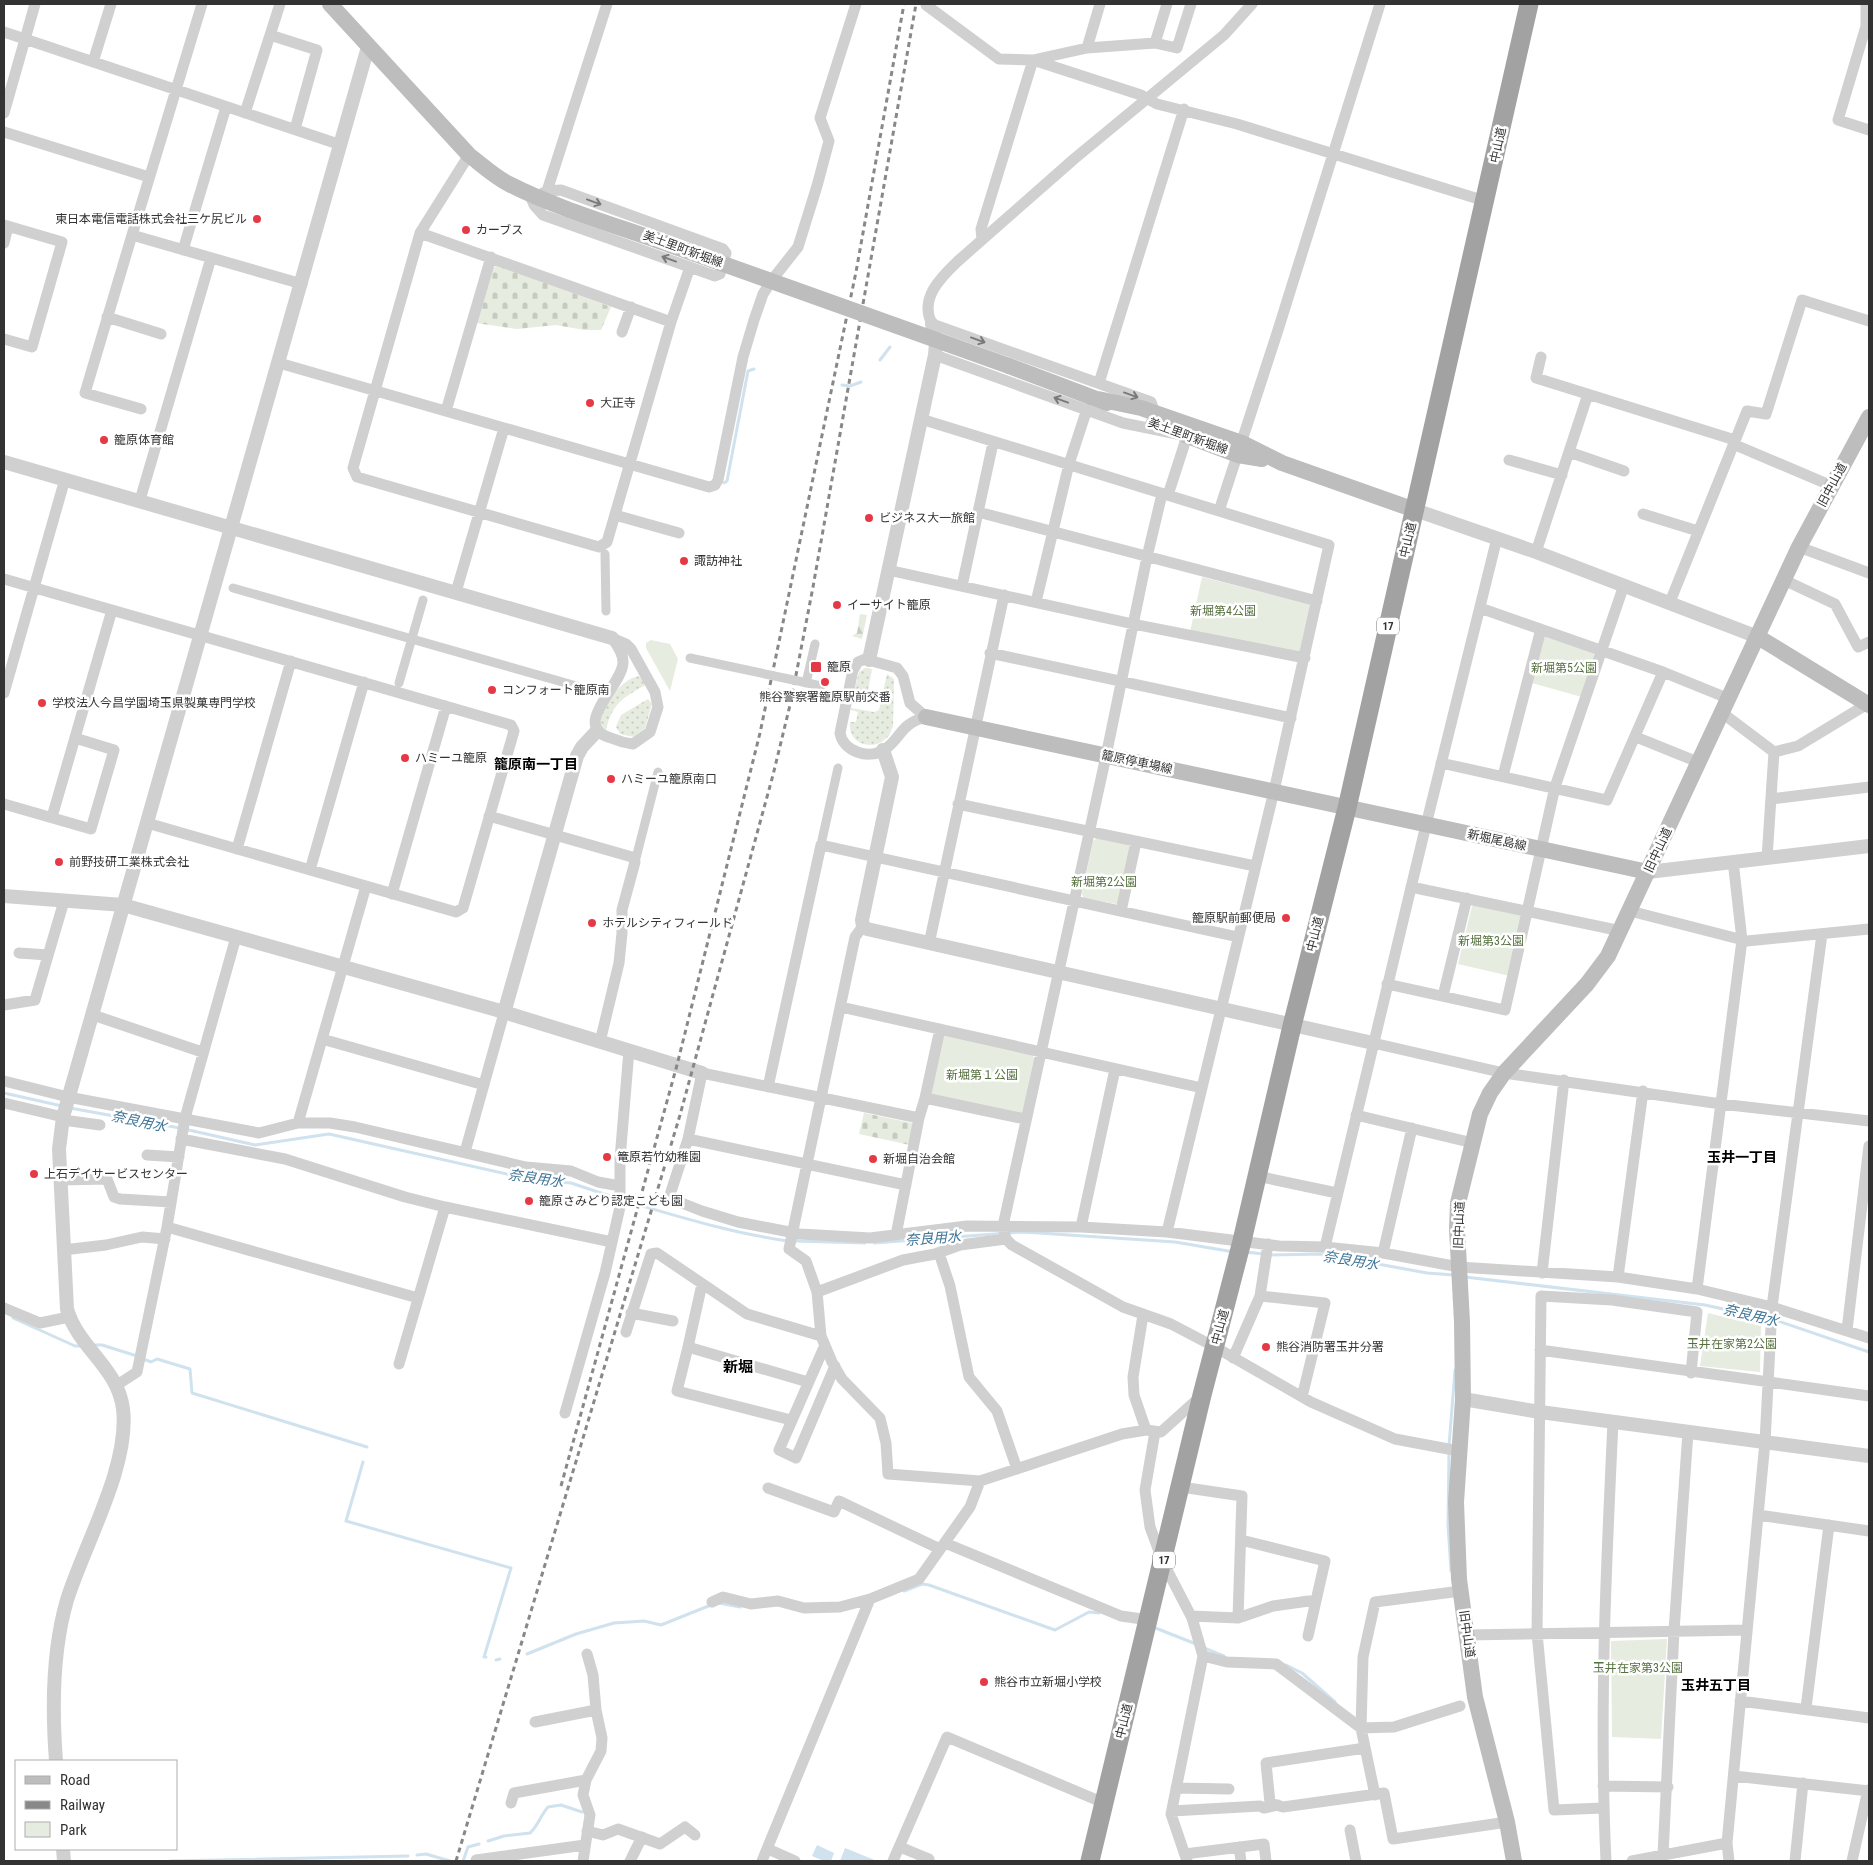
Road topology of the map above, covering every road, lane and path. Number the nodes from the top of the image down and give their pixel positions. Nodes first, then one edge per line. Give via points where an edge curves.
1 (35, 4) edge
2 (111, 4) edge
3 (202, 4) edge
4 (280, 4) edge
5 (330, 4) edge
6 (607, 4) edge
7 (856, 4) edge
8 (926, 4) edge
9 (1100, 4) edge
10 (1167, 4) edge
11 (1191, 4) edge
12 (1252, 4) edge
13 (1380, 4) edge
14 (1529, 4) edge
15 (1866, 4) edge
16 (4, 32) edge
17 (270, 35) junction
18 (24, 39) junction
19 (1155, 43) junction
20 (368, 47) junction
21 (1087, 48) junction
22 (1033, 60) junction
23 (93, 62) junction
24 (175, 90) junction
25 (1148, 99) junction
26 (226, 107) junction
27 (1184, 109) junction
28 (4, 113) edge
29 (245, 113) junction
30 (295, 129) junction
31 (1869, 130) edge
32 (4, 132) edge
33 (341, 145) junction
34 (469, 155) junction
35 (1333, 155) junction
36 (149, 177) junction
37 (538, 193) junction
38 (1485, 201) junction
39 (6, 226) edge
40 (420, 233) junction
41 (132, 235) junction
42 (982, 240) junction
43 (4, 243) edge
44 (183, 250) junction
45 (491, 257) junction
46 (211, 258) junction
47 (724, 262) junction
48 (690, 267) junction
49 (772, 280) junction
50 (302, 284) junction
51 (631, 307) junction
52 (107, 317) junction
53 (1869, 321) edge
54 (671, 322) junction
55 (932, 324) junction
56 (622, 332) dead end
57 (161, 334) dead end
58 (4, 339) edge
59 (935, 354) junction
60 (1541, 357) dead end
61 (279, 363) junction
62 (374, 391) junction
63 (1588, 394) junction
64 (1095, 397) junction
65 (141, 409) dead end
66 (446, 411) junction
67 (1869, 417) edge
68 (921, 419) junction
69 (504, 428) junction
70 (1189, 431) junction
71 (1734, 442) junction
72 (993, 443) junction
73 (1240, 449) junction
74 (1569, 452) junction
75 (1509, 460) dead end
76 (4, 462) edge
77 (630, 464) junction
78 (1069, 464) junction
79 (1624, 470) dead end
80 (1562, 475) junction
81 (65, 479) junction
82 (1832, 486) junction
83 (1165, 494) junction
84 (140, 500) junction
85 (1415, 510) junction
86 (1219, 511) junction
87 (479, 512) junction
88 (978, 512) junction
89 (1642, 514) dead end
90 (616, 515) junction
91 (232, 528) junction
92 (1698, 531) junction
93 (679, 533) dead end
94 (1052, 533) junction
95 (1497, 538) junction
96 (1798, 548) junction
97 (1536, 552) junction
98 (605, 554) dead end
99 (1146, 557) junction
100 (888, 570) junction
101 (1869, 573) edge
102 (4, 579) edge
103 (1784, 580) junction
104 (1624, 585) junction
105 (962, 586) junction
106 (34, 587) junction
107 (233, 588) dead end
108 (456, 592) junction
109 (1004, 595) junction
110 (422, 600) dead end
111 (1317, 601) junction
112 (1036, 602) junction
113 (1670, 602) junction
114 (1480, 608) junction
115 (112, 610) junction
116 (606, 611) dead end
117 (1133, 624) junction
118 (1541, 629) junction
119 (201, 635) junction
120 (1758, 637) junction
121 (612, 638) junction
122 (411, 639) junction
123 (1869, 642) edge
124 (815, 644) dead end
125 (1602, 651) junction
126 (990, 654) junction
127 (690, 658) dead end
128 (1305, 658) junction
129 (869, 660) junction
130 (291, 661) junction
131 (1663, 672) junction
132 (1122, 681) junction
133 (364, 682) junction
134 (399, 683) dead end
135 (805, 683) junction
136 (821, 686) dead end
137 (587, 689) dead end
138 (4, 693) edge
139 (1869, 704) edge
140 (1724, 705) junction
141 (446, 706) junction
142 (926, 717) junction
143 (1291, 718) junction
144 (974, 728) junction
145 (597, 731) junction
146 (1636, 737) junction
147 (75, 738) junction
148 (883, 750) junction
149 (1774, 752) junction
150 (1106, 756) junction
151 (1698, 762) junction
152 (1441, 763) junction
153 (838, 768) dead end
154 (658, 772) dead end
155 (1504, 776) junction
156 (1555, 787) junction
157 (1869, 787) edge
158 (1274, 791) junction
159 (1771, 799) junction
160 (4, 804) edge
161 (958, 804) junction
162 (1347, 808) junction
163 (489, 816) junction
164 (52, 817) junction
165 (147, 823) junction
166 (1426, 825) junction
167 (1089, 830) junction
168 (555, 835) junction
169 (822, 840) dead end
170 (1136, 842) junction
171 (1869, 846) edge
172 (237, 849) junction
173 (1542, 849) junction
174 (875, 857) junction
175 (1767, 858) junction
176 (634, 862) junction
177 (1733, 862) junction
178 (1255, 866) junction
179 (310, 870) junction
180 (944, 871) junction
181 (1648, 872) junction
182 (366, 886) junction
183 (1411, 887) junction
184 (392, 894) junction
185 (4, 896) edge
186 (1467, 898) junction
187 (1073, 900) junction
188 (64, 901) junction
189 (124, 905) junction
190 (1121, 911) junction
191 (1527, 911) junction
192 (1630, 912) junction
193 (863, 926) junction
194 (1869, 929) edge
195 (1621, 931) junction
196 (1822, 934) junction
197 (236, 937) junction
198 (1238, 937) junction
199 (1742, 940) junction
200 (929, 944) junction
201 (19, 953) dead end
202 (48, 955) junction
203 (343, 966) junction
204 (1057, 973) junction
205 (1387, 984) junction
206 (1443, 996) junction
207 (4, 1005) edge
208 (841, 1007) junction
209 (1220, 1009) junction
210 (504, 1013) junction
211 (93, 1015) junction
212 (1292, 1026) junction
213 (940, 1029) junction
214 (322, 1039) junction
215 (600, 1042) junction
216 (1373, 1044) junction
217 (629, 1050) junction
218 (202, 1052) junction
219 (1040, 1052) junction
220 (1115, 1069) junction
221 (1504, 1072) junction
222 (702, 1073) junction
223 (1564, 1080) junction
224 (4, 1081) edge
225 (484, 1085) junction
226 (768, 1087) junction
227 (1202, 1088) junction
228 (1642, 1091) junction
229 (68, 1097) junction
230 (925, 1098) junction
231 (821, 1099) junction
232 (4, 1103) edge
233 (1721, 1104) junction
234 (1798, 1114) junction
235 (1356, 1115) junction
236 (185, 1118) junction
237 (918, 1118) junction
238 (63, 1119) junction
239 (1025, 1119) junction
240 (1869, 1122) edge
241 (298, 1123) junction
242 (100, 1124) dead end
243 (1412, 1128) junction
244 (181, 1138) junction
245 (688, 1138) junction
246 (1473, 1143) junction
247 (1869, 1146) edge
248 (465, 1152) junction
249 (147, 1155) dead end
250 (179, 1157) junction
251 (807, 1163) junction
252 (1257, 1176) junction
253 (60, 1180) junction
254 (906, 1185) junction
255 (620, 1189) junction
256 (1338, 1193) junction
257 (171, 1202) junction
258 (445, 1207) junction
259 (1003, 1226) junction
260 (167, 1227) junction
261 (1081, 1227) junction
262 (1167, 1232) junction
263 (896, 1234) junction
264 (165, 1239) junction
265 (790, 1239) junction
266 (1006, 1239) junction
267 (612, 1242) junction
268 (1325, 1247) junction
269 (1240, 1248) junction
270 (63, 1250) junction
271 (1267, 1252) junction
272 (939, 1253) junction
273 (1383, 1253) junction
274 (1542, 1273) junction
275 (1460, 1274) junction
276 (1618, 1277) junction
277 (702, 1284) junction
278 (1697, 1289) junction
279 (818, 1292) junction
280 (1260, 1296) junction
281 (418, 1298) junction
282 (1772, 1307) junction
283 (4, 1308) edge
284 (631, 1313) junction
285 (1143, 1315) junction
286 (69, 1318) junction
287 (673, 1321) dead end
288 (1847, 1330) junction
289 (626, 1332) dead end
290 (1869, 1338) edge
291 (823, 1340) junction
292 (688, 1347) junction
293 (1215, 1347) junction
294 (1540, 1350) junction
295 (1233, 1358) junction
296 (399, 1364) dead end
297 (835, 1366) junction
298 (1691, 1373) junction
299 (808, 1382) junction
300 (1769, 1383) junction
301 (117, 1384) junction
302 (1202, 1395) junction
303 (1869, 1396) edge
304 (1302, 1397) junction
305 (1463, 1399) junction
306 (1540, 1412) junction
307 (565, 1413) dead end
308 (791, 1420) junction
309 (1613, 1422) junction
310 (1150, 1431) junction
311 (1688, 1432) junction
312 (1765, 1442) junction
313 (1459, 1451) junction
314 (1869, 1456) edge
315 (1017, 1469) junction
316 (980, 1481) junction
317 (1181, 1487) junction
318 (768, 1488) dead end
319 (1758, 1516) junction
320 (1829, 1525) junction
321 (1869, 1531) edge
322 (1241, 1540) junction
323 (942, 1546) junction
324 (1163, 1562) junction
325 (1461, 1591) junction
326 (870, 1599) junction
327 (1316, 1600) junction
328 (712, 1602) dead end
329 (1191, 1616) junction
330 (1238, 1618) junction
331 (1149, 1620) junction
332 (1747, 1630) junction
333 (1674, 1631) junction
334 (1604, 1632) junction
335 (1537, 1634) junction
336 (1467, 1635) junction
337 (1308, 1636) dead end
338 (587, 1654) dead end
339 (1203, 1656) junction
340 (1740, 1702) junction
341 (1460, 1706) dead end
342 (1806, 1708) junction
343 (596, 1710) junction
344 (1869, 1718) edge
345 (535, 1722) dead end
346 (1361, 1728) junction
347 (1365, 1748) junction
348 (56, 1760) edge
349 (1734, 1776) junction
350 (586, 1780) junction
351 (1803, 1782) junction
352 (1603, 1786) junction
353 (1668, 1787) junction
354 (1176, 1788) junction
355 (1229, 1789) dead end
356 (1868, 1790) edge
357 (1375, 1795) junction
358 (512, 1803) dead end
359 (1104, 1803) junction
360 (1278, 1805) junction
361 (1603, 1808) junction
362 (1172, 1811) junction
363 (1507, 1822) junction
364 (1350, 1830) dead end
365 (587, 1831) junction
366 (695, 1835) dead end
367 (642, 1837) junction
368 (1728, 1844) junction
369 (585, 1845) junction
370 (900, 1847) junction
371 (1239, 1847) junction
372 (768, 1849) junction
373 (1663, 1855) junction
374 (1186, 1858) edge
375 (476, 1860) edge
376 (583, 1861) edge
377 (630, 1861) edge
378 (762, 1861) edge
379 (795, 1861) edge
380 (893, 1861) edge
381 (928, 1861) edge
382 (1090, 1861) edge
383 (1242, 1861) edge
384 (1266, 1861) edge
385 (1356, 1861) edge
386 (1514, 1861) edge
387 (1606, 1861) edge
388 (1632, 1861) edge
389 (1729, 1861) edge
390 (1795, 1861) edge
391 (1852, 1861) edge

1 - 18 street
2 - 23 street
3 - 24 street
4 - 17 street
5 - 20 main road, 美土里町新堀線
6 - 37 street
7 - 49 street via 820,118 829,141 817,186 798,247
8 - 22 street via 1000,59
9 - 21 street
10 - 19 street
11 - 19 street via 1177,48
12 - 25 street via 1224,35
13 - 35 street
14 - 38 highway, 中山道 / 17
15 - 31 street via 1866,26 1838,120
16 - 18 street
17 - 29 street
17 - 30 street via 317,50
18 - 23 street
18 - 28 street
19 - 21 street
20 - 33 street
20 - 34 main road, 美土里町新堀線
21 - 22 street
22 - 25 street
22 - 42 street via 986,212
23 - 24 street
24 - 26 street
24 - 36 street
25 - 27 street
25 - 42 street
26 - 29 street
26 - 44 street
27 - 35 street
27 - 64 street
29 - 30 street
30 - 33 street
32 - 36 street
33 - 50 street
34 - 37 main road, 美土里町新堀線 via 508,184
34 - 40 street
35 - 38 street
35 - 73 street
36 - 41 street
37 -> 47 street via 561,190 724,249
48 -> 37 street via 543,214 534,205
37 - 64 main road, 美土里町新堀線, bridge via 670,245
38 - 85 highway, 中山道 / 17
39 - 43 street
39 - 58 street via 62,242 32,347
40 - 45 street
40 - 62 street
41 - 44 street
41 - 52 street
42 - 55 street via 950,269 932,294 926,308
44 - 46 street
45 - 51 street
45 - 66 street
46 - 50 street
46 - 84 street
47 - 48 street via 720,274 715,276
47 - 49 street
48 - 54 street
49 - 77 street via 763,294 743,357 715,486
50 - 61 street
51 - 54 street
51 - 56 street
52 - 57 street
52 - 65 street via 85,392
53 - 71 street via 1802,300 1766,414 1747,411
54 - 77 street
55 - 59 street
55 -> 64 street
64 -> 59 street
59 - 68 street
60 - 63 street via 1536,378
61 - 62 street
61 - 91 street
62 - 66 street
62 - 87 street via 352,468 357,477
63 - 71 street
63 - 74 street
64 - 70 main road, 美土里町新堀線
64 - 70 street via 1123,423
64 - 78 street
66 - 69 street
67 - 82 main road, 旧中山道
68 - 72 street
68 - 100 street
69 - 77 street
69 - 87 street
70 - 73 main road, 美土里町新堀線
70 - 83 street
71 - 82 street
71 - 92 street
72 - 78 street
72 - 88 street
73 - 85 main road, 美土里町新堀線
73 - 86 street
74 - 79 street
74 - 80 street
75 - 80 street
76 - 81 street
77 - 90 street
78 - 83 street
78 - 94 street
80 - 97 street
81 - 84 street
81 - 106 street
82 - 96 main road, 旧中山道
83 - 86 street
83 - 99 street
84 - 91 street
85 - 95 street
85 - 162 highway, 中山道 / 17
86 - 111 street via 1329,545
87 - 90 street via 599,547 607,542
87 - 108 street
88 - 94 street
88 - 105 street
89 - 92 street
90 - 93 street
91 - 108 street
91 - 119 street
92 - 113 street
94 - 99 street
94 - 112 street
95 - 97 street
95 - 114 street
96 - 101 street
96 - 103 main road, 旧中山道
97 - 104 street
98 - 116 street
99 - 111 street
99 - 117 street
100 - 105 street
100 - 129 street
102 - 106 street
103 - 120 main road, 旧中山道
103 - 123 street via 1835,604 1858,647
104 - 113 street
104 - 125 street
105 - 109 street
106 - 115 street
106 - 138 street
107 - 122 street
108 - 121 street
109 - 112 street
109 - 126 street
110 - 122 street
111 - 128 street
112 - 117 street
113 - 120 street
114 - 118 street
114 - 152 street
115 - 119 street
115 - 147 street
117 - 128 street
117 - 132 street
118 - 125 street
118 - 155 street
119 - 130 street
119 - 165 street
120 - 139 main road
120 - 140 main road, 旧中山道
121 - 145 street via 622,655 623,668 602,701 596,721
121 - 145 street via 632,649 655,692 658,707 650,732 639,741 627,744
122 - 134 street
122 - 137 street via 532,677
124 - 135 street
125 - 131 street
125 - 156 street
126 - 132 street
126 - 144 street
127 - 135 street, bridge
128 - 143 street
129 - 142 street via 900,671 910,703
129 - 148 street via 860,660 853,670 840,733 843,742 856,752
130 - 133 street
130 - 172 street
131 - 140 street
131 - 146 street
132 - 143 street
132 - 150 street
133 - 141 street
133 - 179 street
135 - 136 street
139 - 149 street via 1798,746
140 - 149 street
140 - 151 main road, 旧中山道
141 - 163 street via 511,725 514,731
141 - 184 street
142 - 144 main road, 籠原停車場線
142 - 148 street via 907,724
143 - 158 street
144 - 150 main road, 籠原停車場線
144 - 161 street
145 - 168 street via 578,756
146 - 151 street
146 - 156 street via 1608,800
147 - 164 street
147 - 164 street via 114,750 91,829
148 - 174 street via 892,777
149 - 159 street
150 - 158 main road, 籠原停車場線
150 - 167 street
151 - 181 main road, 旧中山道
152 - 155 street
152 - 166 street
153 - 169 street
154 - 176 street
155 - 156 street
156 - 173 street
157 - 159 street
158 - 162 main road, 籠原停車場線
158 - 178 street
159 - 175 street
160 - 164 street
161 - 167 street
161 - 180 street
162 - 166 main road, 新堀尾島線
162 - 212 highway, 中山道 / 17
163 - 168 street
163 - 184 street via 463,908 456,912
165 - 172 street
165 - 189 street
166 - 173 main road, 新堀尾島線
166 - 183 street
167 - 170 street
167 - 187 street
168 - 176 street via 632,857
168 - 210 street
170 - 178 street
170 - 190 street
171 - 175 street
172 - 179 street
173 - 181 main road, 新堀尾島線
173 - 191 street
174 - 180 street
174 - 193 street
174 - 226 street via 821,845
175 - 177 street
176 - 215 street via 622,910 619,964
177 - 181 street
177 - 199 street
178 - 198 street
179 - 182 street
180 - 187 street
180 - 200 street
181 - 192 main road, 旧中山道
182 - 184 street
182 - 203 street
183 - 186 street
183 - 205 street
185 - 188 street
186 - 191 street
186 - 206 street
187 - 190 street
187 - 204 street
188 - 189 street
188 - 202 street
189 - 197 street
189 - 211 street
190 - 198 street
191 - 195 street
191 - 206 street via 1505,1010
192 - 195 main road, 旧中山道
192 - 199 street
193 - 200 street
193 - 208 street via 855,937
194 - 196 street
195 - 221 main road, 旧中山道 via 1608,956 1587,984
196 - 199 street
196 - 234 street
197 - 203 street
197 - 218 street
198 - 209 street
199 - 233 street
200 - 204 street
201 - 202 street
202 - 207 street via 35,1000
203 - 210 street
203 - 214 street
204 - 209 street
204 - 219 street
205 - 206 street
205 - 216 street
208 - 213 street
208 - 231 street
209 - 212 street
209 - 227 street
210 - 215 street
210 - 225 street
211 - 218 street
211 - 229 street
212 - 216 street
212 - 252 highway, 中山道 / 17
213 - 219 street
213 - 230 street
214 - 225 street
214 - 241 street
215 - 217 street
216 - 221 street
216 - 235 street
217 - 222 street
217 - 255 street
218 - 236 street
219 - 220 street
219 - 239 street
220 - 227 street
220 - 261 street
221 - 223 street
221 - 246 main road, 旧中山道 via 1480,1114
222 - 226 street
222 - 245 street
223 - 228 street
223 - 274 street
224 - 229 street
225 - 248 street
226 - 231 street
227 - 262 street
228 - 233 street
228 - 276 street
229 - 236 street
229 - 238 street
230 - 237 street
230 - 239 street
231 - 237 street
231 - 251 street
232 - 238 street
233 - 234 street
233 - 278 street
234 - 240 street
234 - 282 street
235 - 243 street
235 - 256 street
236 - 241 street via 259,1133
236 - 244 street
237 - 254 street
238 - 242 street
238 - 253 street via 59,1149
239 - 259 street
241 - 248 street via 355,1127
243 - 246 street
243 - 273 street
244 - 250 street
244 - 258 street via 285,1159
245 - 251 street
245 - 265 street via 669,1198
246 - 275 main road, 旧中山道 via 1458,1203
247 - 288 street
248 - 255 street via 526,1167 571,1171
249 - 250 street
250 - 257 street
251 - 254 street
251 - 265 street
252 - 256 street
252 - 269 highway, 中山道 / 17
253 - 257 street via 107,1179 114,1197
253 - 270 street
254 - 263 street
255 - 267 street via 620,1207
256 - 268 street
257 - 260 street
258 - 267 street
258 - 281 street
259 - 261 street
259 - 263 street via 967,1226
259 - 266 street
260 - 264 street
260 - 281 street
261 - 262 street
262 - 269 street
263 - 265 street
264 - 270 street via 142,1237
264 - 301 street via 137,1372
265 - 279 street via 790,1252 806,1261
266 - 272 street via 960,1246
266 - 285 street via 1122,1307
267 - 307 street
268 - 271 street
268 - 273 street
269 - 271 street
269 - 293 highway, 中山道 / 17
270 - 286 street
271 - 280 street
272 - 279 street via 903,1260
272 - 315 street via 950,1286 969,1377 997,1411
273 - 275 street
274 - 275 street
274 - 276 street
275 - 305 main road, 旧中山道
276 - 278 street
277 - 284 street via 657,1253 650,1254
277 - 291 street via 747,1314
277 - 292 street
278 - 282 street
279 - 291 street
280 - 295 street
280 - 304 street via 1325,1303
281 - 296 street
282 - 288 street
282 - 300 street
283 - 286 street via 40,1323
284 - 287 street
284 - 289 street
285 - 293 street via 1171,1324
285 - 310 street via 1133,1377 1134,1395
286 - 301 street via 76,1332 106,1366
288 - 290 street
291 - 297 street
291 - 299 street
292 - 299 street
292 - 308 street via 677,1392
293 - 295 street
293 - 302 highway, 中山道 / 17
294 - 298 street
294 - 298 street via 1541,1296 1612,1300 1697,1312
294 - 306 street
295 - 304 street
297 - 308 street via 796,1458 779,1450
297 - 316 street via 855,1394 880,1418 888,1474
298 - 300 street
299 - 308 street
300 - 303 street
300 - 312 street
301 - 348 street via 124,1425 118,1460 67,1600 58,1636
302 - 310 street via 1161,1432
302 - 317 highway, 中山道 / 17
304 - 313 street via 1395,1439
305 - 306 street
305 - 313 main road, 旧中山道
306 - 309 street
306 - 335 street
309 - 311 street
309 - 334 street
310 - 315 street via 1122,1434
310 - 324 street via 1146,1511
311 - 312 street
311 - 333 street
312 - 314 street
312 - 319 street
313 - 325 main road, 旧中山道 via 1456,1538
315 - 316 street
316 - 323 street via 970,1507
317 - 322 street via 1242,1496
317 - 324 highway, 中山道 / 17
318 - 323 street via 834,1512 839,1501
319 - 320 street
319 - 332 street
320 - 321 street
320 - 342 street
322 - 327 street via 1325,1562
322 - 330 street
323 - 326 street via 919,1580
323 - 331 street via 1122,1616
324 - 329 street
324 - 331 highway, 中山道 / 17
325 - 336 main road, 旧中山道
325 - 346 street via 1375,1602 1363,1657
326 - 328 street via 840,1607 804,1608 778,1601 751,1604 723,1597
326 - 372 street
327 - 330 street via 1273,1606
327 - 337 street
329 - 330 street
329 - 339 street
331 - 359 highway, 中山道 / 17
332 - 333 street
332 - 340 street
333 - 334 street
333 - 353 street
334 - 335 street
334 - 352 street
335 - 336 street
335 - 361 street via 1554,1810
336 - 363 main road, 旧中山道 via 1482,1728
338 - 343 street via 593,1675
339 - 346 street via 1227,1662 1276,1664
339 - 354 street
340 - 342 street
340 - 349 street
341 - 346 street via 1394,1727
342 - 344 street
343 - 345 street
343 - 350 street via 602,1738 601,1751
346 - 347 street
347 - 357 street
347 - 360 street via 1266,1763 1270,1803
349 - 351 street
349 - 368 street
350 - 358 street via 514,1793
350 - 365 street via 583,1795 590,1815
351 - 356 street
351 - 390 street
352 - 353 street
352 - 361 street
353 - 373 street
354 - 355 street
354 - 362 street
356 - 391 street
357 - 360 street via 1283,1807
357 - 363 street via 1384,1794 1393,1839
359 - 370 street via 947,1737
359 - 382 highway, 中山道 / 17
360 - 362 street
361 - 387 street
362 - 374 street
363 - 386 main road, 旧中山道
364 - 385 street
365 - 367 street via 603,1835 618,1829
365 - 369 street
366 - 367 street via 685,1827 660,1844
367 - 377 street
368 - 373 street
368 - 389 street
369 - 375 street
369 - 376 street
370 - 380 street
370 - 381 street
371 - 374 street
371 - 383 street
371 - 384 street via 1264,1844
372 - 378 street
372 - 379 street
373 - 388 street

